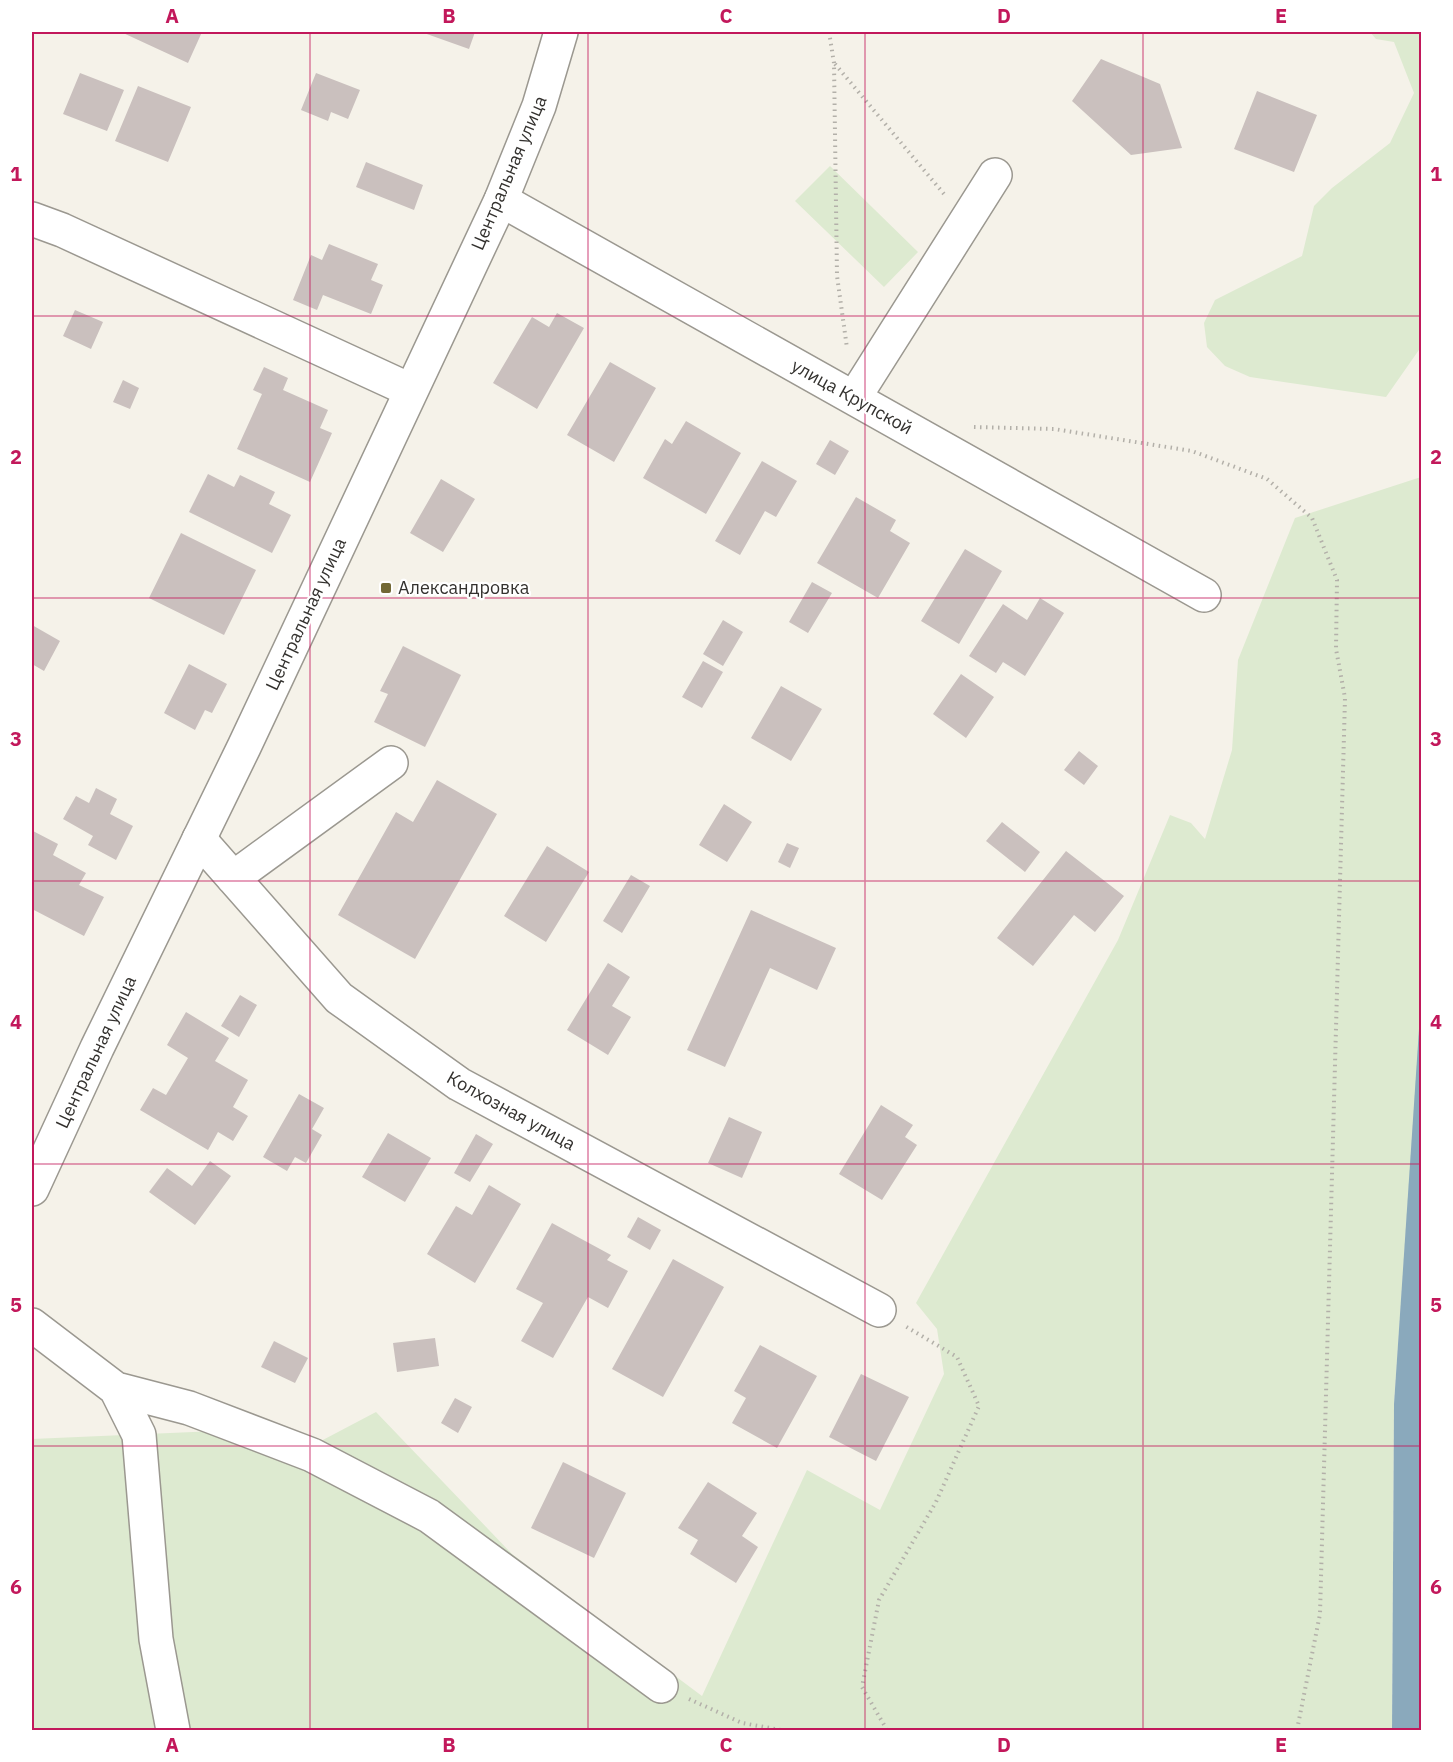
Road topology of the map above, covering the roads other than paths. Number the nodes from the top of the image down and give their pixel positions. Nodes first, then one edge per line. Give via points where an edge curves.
1 (561, 32) edge
2 (995, 175) dead end
3 (501, 200) junction
4 (32, 219) edge
5 (410, 390) junction
6 (854, 398) junction
7 (1204, 595) dead end
8 (391, 764) dead end
9 (199, 839) junction
10 (233, 878) junction
11 (32, 1189) edge
12 (879, 1310) road end
13 (32, 1325) edge
14 (116, 1389) junction
15 (661, 1686) road end
16 (173, 1731) edge

1 - 3 street, Центральная улица via 539,106
2 - 6 street
3 - 5 street, Центральная улица
3 - 6 street, улица Крупской
4 - 5 street
5 - 9 street, Центральная улица
6 - 7 street, улица Крупской
8 - 10 street
9 - 10 street, Колхозная улица
9 - 11 street, Центральная улица
10 - 12 street, Колхозная улица via 339,998 459,1084
13 - 14 street
14 - 15 street via 189,1408 312,1455 429,1516
14 - 16 street via 139,1435 156,1639

